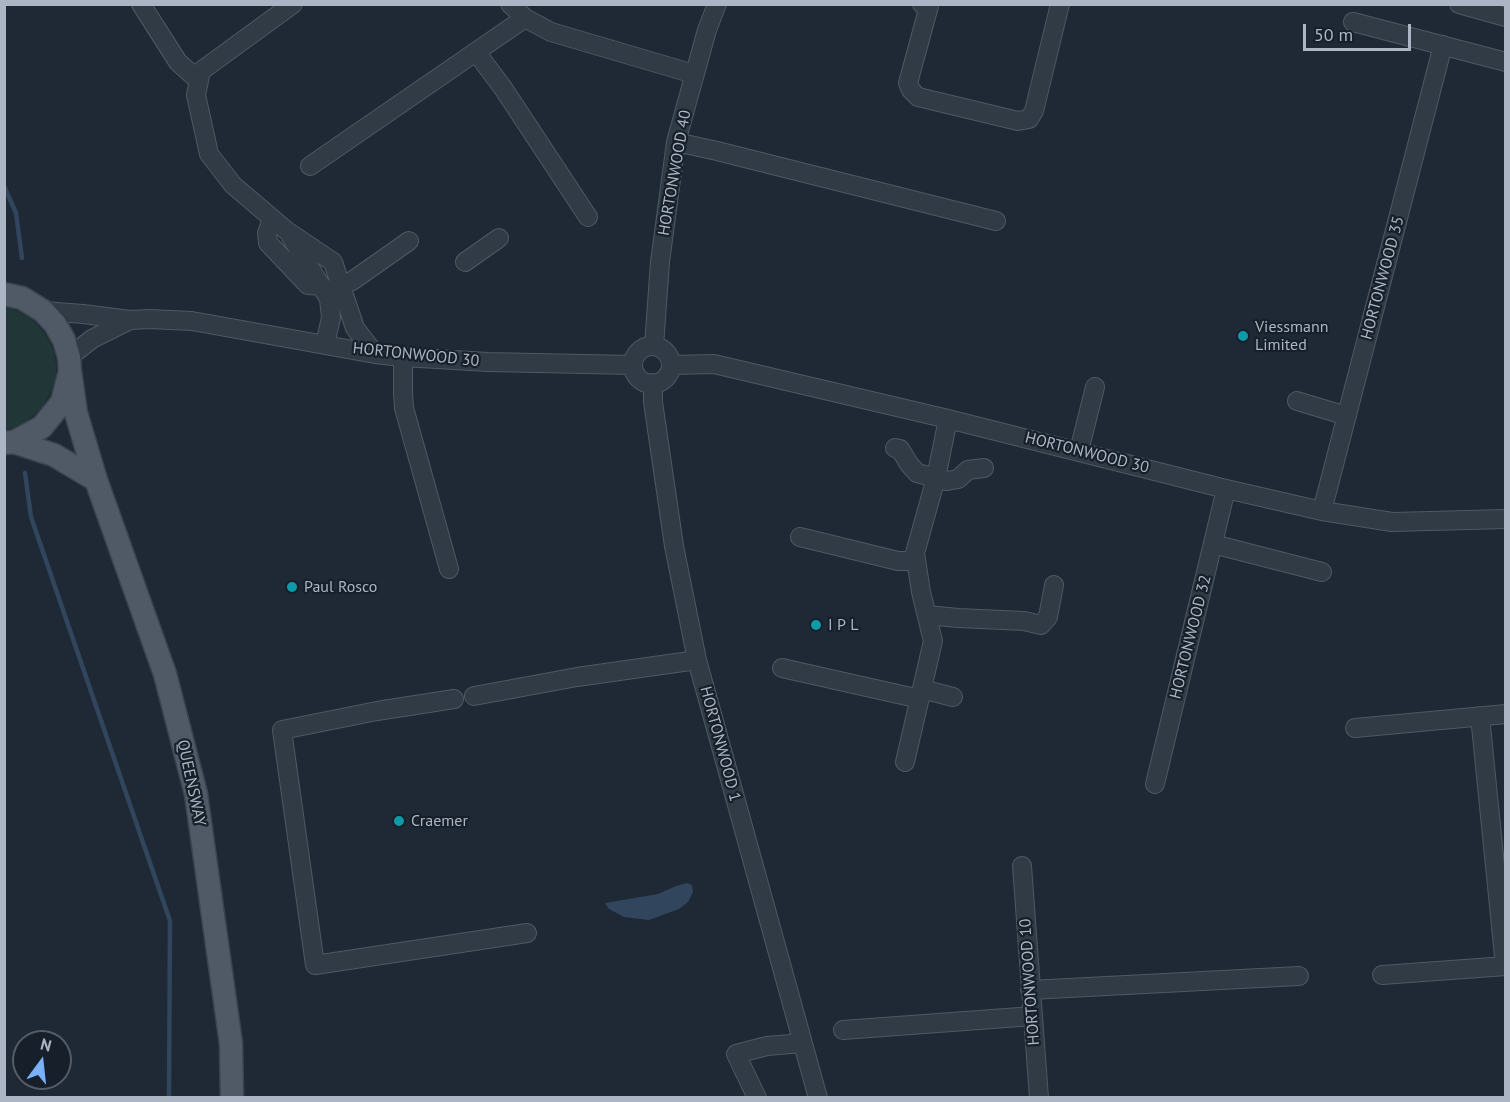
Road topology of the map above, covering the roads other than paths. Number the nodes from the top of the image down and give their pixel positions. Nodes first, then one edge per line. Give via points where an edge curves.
1 (141, 4) edge
2 (293, 4) edge
3 (510, 4) edge
4 (717, 4) edge
5 (1060, 4) edge
6 (1458, 4) edge
7 (927, 5) edge
8 (1506, 17) edge
9 (525, 18) junction
10 (1353, 22) dead end
11 (1443, 45) junction
12 (476, 52) junction
13 (1506, 62) edge
14 (694, 74) junction
15 (199, 81) junction
16 (676, 142) junction
17 (310, 166) dead end
18 (588, 217) dead end
19 (272, 219) junction
20 (996, 221) dead end
21 (499, 238) dead end
22 (409, 241) dead end
23 (465, 262) dead end
24 (331, 290) junction
25 (4, 294) edge
26 (43, 311) junction
27 (130, 320) junction
28 (325, 344) junction
29 (654, 346) junction
30 (375, 354) junction
31 (403, 357) junction
32 (69, 364) junction
33 (671, 364) junction
34 (633, 365) junction
35 (653, 383) junction
36 (1095, 387) dead end
37 (1297, 401) dead end
38 (1347, 416) junction
39 (948, 419) junction
40 (9, 442) edge
41 (894, 448) dead end
42 (1079, 451) junction
43 (984, 468) dead end
44 (936, 478) junction
45 (96, 480) junction
46 (1226, 489) junction
47 (1322, 511) junction
48 (1506, 519) edge
49 (800, 537) dead end
50 (1213, 544) junction
51 (916, 561) junction
52 (449, 569) dead end
53 (1322, 572) dead end
54 (1053, 585) dead end
55 (927, 615) junction
56 (697, 660) junction
57 (782, 668) dead end
58 (921, 694) junction
59 (474, 696) dead end
60 (953, 697) dead end
61 (454, 699) dead end
62 (1506, 714) edge
63 (1480, 716) junction
64 (1355, 728) dead end
65 (905, 762) dead end
66 (1155, 784) dead end
67 (1022, 866) dead end
68 (527, 933) dead end
69 (1505, 966) edge
70 (1382, 975) dead end
71 (1299, 976) dead end
72 (1030, 990) junction
73 (1033, 1016) junction
74 (843, 1030) dead end
75 (803, 1043) junction
76 (232, 1098) edge
77 (757, 1098) edge
78 (818, 1098) edge
79 (1039, 1098) edge

1 - 15 street via 178,62
2 - 15 street via 201,71
3 - 9 street
4 - 14 street, HORTONWOOD 40
5 - 7 street via 1034,111 1029,119 1018,121 918,97 911,90 908,83
6 - 8 street
9 - 12 street
9 - 14 street via 551,32
10 - 11 street
11 - 13 street
11 - 38 street, HORTONWOOD 35
12 - 17 street
12 - 18 street
14 - 16 street, HORTONWOOD 40
15 - 19 street via 196,94 209,154 233,185
16 - 20 street
16 - 29 street, HORTONWOOD 40 via 660,262
19 - 24 street via 287,231
19 - 24 street via 268,243 308,285
21 - 23 street
22 - 24 street via 352,281
24 - 28 street via 331,318
24 - 30 street
25 - 26 main road via 22,298
26 - 27 street, HORTONWOOD 30
26 - 32 main road, QUEENSWAY via 64,340
27 - 28 street, HORTONWOOD 30 via 192,321
27 - 32 street, HORTONWOOD 30 via 92,339
28 - 30 street, HORTONWOOD 30
29 - 33 street via 668,354
29 - 34 street via 637,353
30 - 31 street, HORTONWOOD 30
31 - 34 street, HORTONWOOD 30
31 - 52 street via 404,408
32 - 40 main road via 62,402 42,427
32 - 45 main road, QUEENSWAY via 76,413
33 - 35 street via 668,375
33 - 39 street, HORTONWOOD 30 via 714,364
34 - 35 street via 642,381
35 - 56 street, HORTONWOOD 1 via 674,546
36 - 42 street
37 - 38 street
38 - 47 street, HORTONWOOD 35
39 - 42 street, HORTONWOOD 30
39 - 44 street
40 - 45 main road via 54,455
41 - 44 street via 900,449 917,473
42 - 46 street, HORTONWOOD 30
43 - 44 street via 968,470 958,479
44 - 51 street
45 - 76 main road, QUEENSWAY via 165,674 196,794 231,1044
46 - 47 street, HORTONWOOD 30
46 - 50 street, HORTONWOOD 32
47 - 48 street, HORTONWOOD 30 via 1392,522
49 - 51 street via 898,561
50 - 53 street
50 - 66 street, HORTONWOOD 32
51 - 55 street via 913,593
54 - 55 street via 1048,617 1041,625
55 - 58 street via 933,641
56 - 59 street
56 - 75 street, HORTONWOOD 1
57 - 58 street
58 - 60 street
58 - 65 street
61 - 68 street via 282,730 315,965
62 - 63 street
63 - 64 street
63 - 69 street
67 - 72 street, HORTONWOOD 10
69 - 70 street
71 - 72 street
72 - 73 street, HORTONWOOD 10
73 - 74 street
73 - 79 street, HORTONWOOD 10
75 - 77 street via 736,1054
75 - 78 street, HORTONWOOD 1

